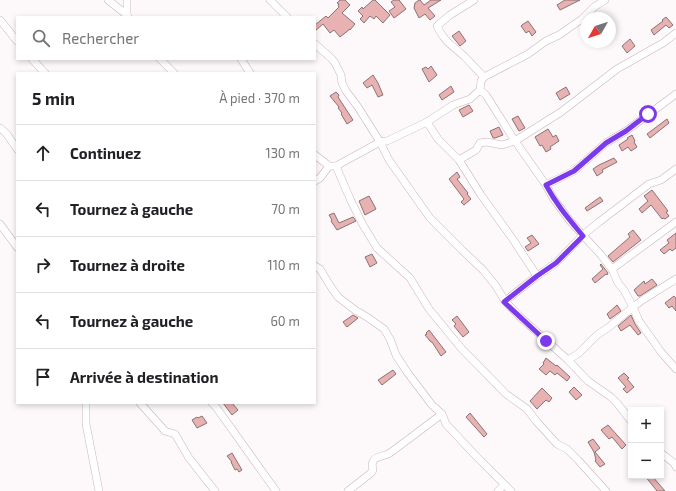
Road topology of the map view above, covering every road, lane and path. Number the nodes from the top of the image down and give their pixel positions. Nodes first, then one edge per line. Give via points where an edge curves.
1 (108, 0) edge
2 (127, 0) edge
3 (270, 0) edge
4 (474, 0) edge
5 (605, 0) edge
6 (127, 16) edge
7 (286, 16) edge
8 (0, 20) edge
9 (676, 33) edge
10 (16, 40) edge
11 (316, 45) edge
12 (33, 60) edge
13 (161, 60) edge
14 (242, 60) edge
15 (43, 72) edge
16 (173, 72) edge
17 (249, 72) edge
18 (484, 77) junction
19 (480, 90) junction
20 (676, 94) edge
21 (427, 122) junction
22 (0, 128) edge
23 (515, 141) junction
24 (380, 142) junction
25 (16, 147) edge
26 (316, 157) edge
27 (459, 160) junction
28 (333, 166) junction
29 (676, 169) edge
30 (316, 180) edge
31 (546, 185) junction
32 (676, 222) edge
33 (0, 224) edge
34 (583, 236) junction
35 (16, 246) edge
36 (316, 267) edge
37 (612, 270) junction
38 (537, 276) junction
39 (676, 279) edge
40 (504, 302) junction
41 (633, 307) junction
42 (568, 360) junction
43 (676, 369) edge
44 (86, 404) edge
45 (141, 404) edge
46 (213, 404) edge
47 (442, 414) junction
48 (628, 417) edge
49 (664, 455) edge
50 (676, 467) edge
51 (504, 485) junction
52 (99, 491) edge
53 (215, 491) edge
54 (276, 491) edge
55 (348, 491) edge
56 (498, 491) edge
57 (511, 491) edge
58 (606, 491) edge

1 - 6 street
2 - 6 street
3 - 7 street
4 - 18 street via 437,26 447,42
5 - 18 street via 559,35
8 - 10 street
9 - 23 street via 617,70 561,112
11 - 24 street via 335,63 346,91
12 - 15 street
13 - 16 street
14 - 17 street
18 - 19 street
19 - 21 street via 470,99 453,105
19 - 23 street via 486,95
20 - 31 street via 606,143 574,171
21 - 24 street
21 - 27 street via 438,139
22 - 25 street
23 - 27 street via 502,145 480,143 476,150
23 - 31 street
24 - 28 street
24 - 40 street via 389,160 430,218 483,270 496,286
26 - 28 street via 325,164
27 - 38 street
28 - 30 street
28 - 58 street via 377,248 410,278 429,309 461,348 506,394 527,409
29 - 34 street via 661,180 649,184
31 - 34 street
32 - 37 street
33 - 35 street
34 - 37 street
34 - 38 street via 556,263
36 - 47 street via 338,297 384,329 407,372
37 - 41 street
38 - 40 street
39 - 41 street
40 - 42 street
41 - 42 street
41 - 43 street via 639,321
42 - 48 street via 588,381 611,397
44 - 52 street via 86,424
45 - 53 street via 165,431 175,434 189,458
46 - 54 street
47 - 51 street via 449,428
47 - 55 street via 390,453 378,457 372,463 371,473
49 - 50 street
51 - 56 street
51 - 57 street

